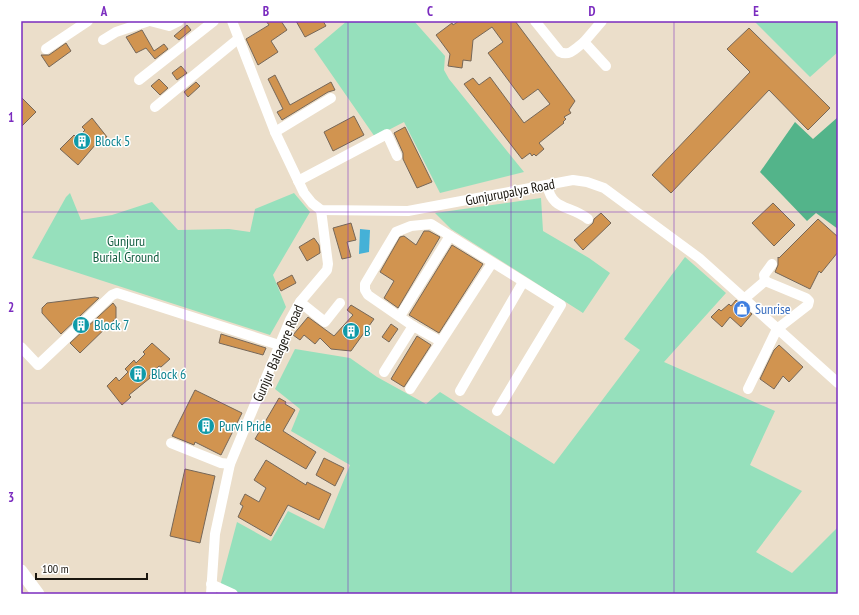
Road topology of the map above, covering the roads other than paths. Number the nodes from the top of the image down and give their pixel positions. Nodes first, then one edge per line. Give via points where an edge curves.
1 (88, 21) edge
2 (150, 21) edge
3 (179, 21) edge
4 (214, 21) edge
5 (233, 21) edge
6 (535, 21) edge
7 (602, 21) edge
8 (238, 39) junction
9 (103, 40) dead end
10 (584, 42) junction
11 (46, 49) dead end
12 (606, 66) dead end
13 (139, 80) dead end
14 (331, 98) dead end
15 (155, 107) dead end
16 (275, 132) junction
17 (398, 156) dead end
18 (298, 181) junction
19 (547, 185) junction
20 (321, 210) junction
21 (408, 212) junction
22 (588, 219) dead end
23 (411, 226) junction
24 (450, 236) junction
25 (492, 263) junction
26 (772, 264) dead end
27 (765, 281) junction
28 (524, 282) junction
29 (744, 299) junction
30 (300, 302) junction
31 (340, 303) dead end
32 (400, 316) junction
33 (413, 326) junction
34 (777, 330) junction
35 (440, 341) junction
36 (279, 345) junction
37 (21, 347) edge
38 (384, 372) dead end
39 (838, 383) edge
40 (410, 389) dead end
41 (748, 389) dead end
42 (460, 391) dead end
43 (498, 411) dead end
44 (170, 444) dead end
45 (230, 464) junction
46 (21, 571) edge
47 (211, 589) edge
48 (38, 594) edge
49 (233, 594) edge

1 - 11 street
2 - 3 street via 169,26
2 - 9 street via 116,32
4 - 13 street
5 - 8 street
6 - 10 street via 564,54 569,54
7 - 10 street
8 - 15 street
8 - 16 street
10 - 12 street
14 - 16 street
16 - 18 street
17 - 18 street via 387,134
18 - 20 street via 312,203
19 - 21 street, Gunjurupalya Road
19 - 22 street via 553,201
19 - 29 street, Gunjurupalya Road via 573,180 604,188 699,258
20 - 21 street, Gunjurupalya Road
20 - 30 street, Gunjur Balagere Road via 327,270
21 - 23 street
23 - 24 street via 431,224
23 - 32 street via 396,232 365,290 368,295
24 - 25 street
24 - 32 street
25 - 28 street
25 - 35 street
26 - 27 street via 764,275
27 - 29 street
27 - 34 street via 809,301 808,305
28 - 42 street
28 - 43 street via 561,305
29 - 34 street, Gunjurupalya Road
30 - 31 street via 324,322
30 - 36 street, Gunjur Balagere Road
32 - 33 street
33 - 35 street
33 - 38 street
34 - 39 street, Gunjurupalya Road
34 - 41 street
35 - 40 street
36 - 37 street via 117,293 38,365
36 - 45 street, Gunjur Balagere Road
44 - 45 street
45 - 47 street, Gunjur Balagere Road via 214,534
46 - 48 main road
47 - 49 street

